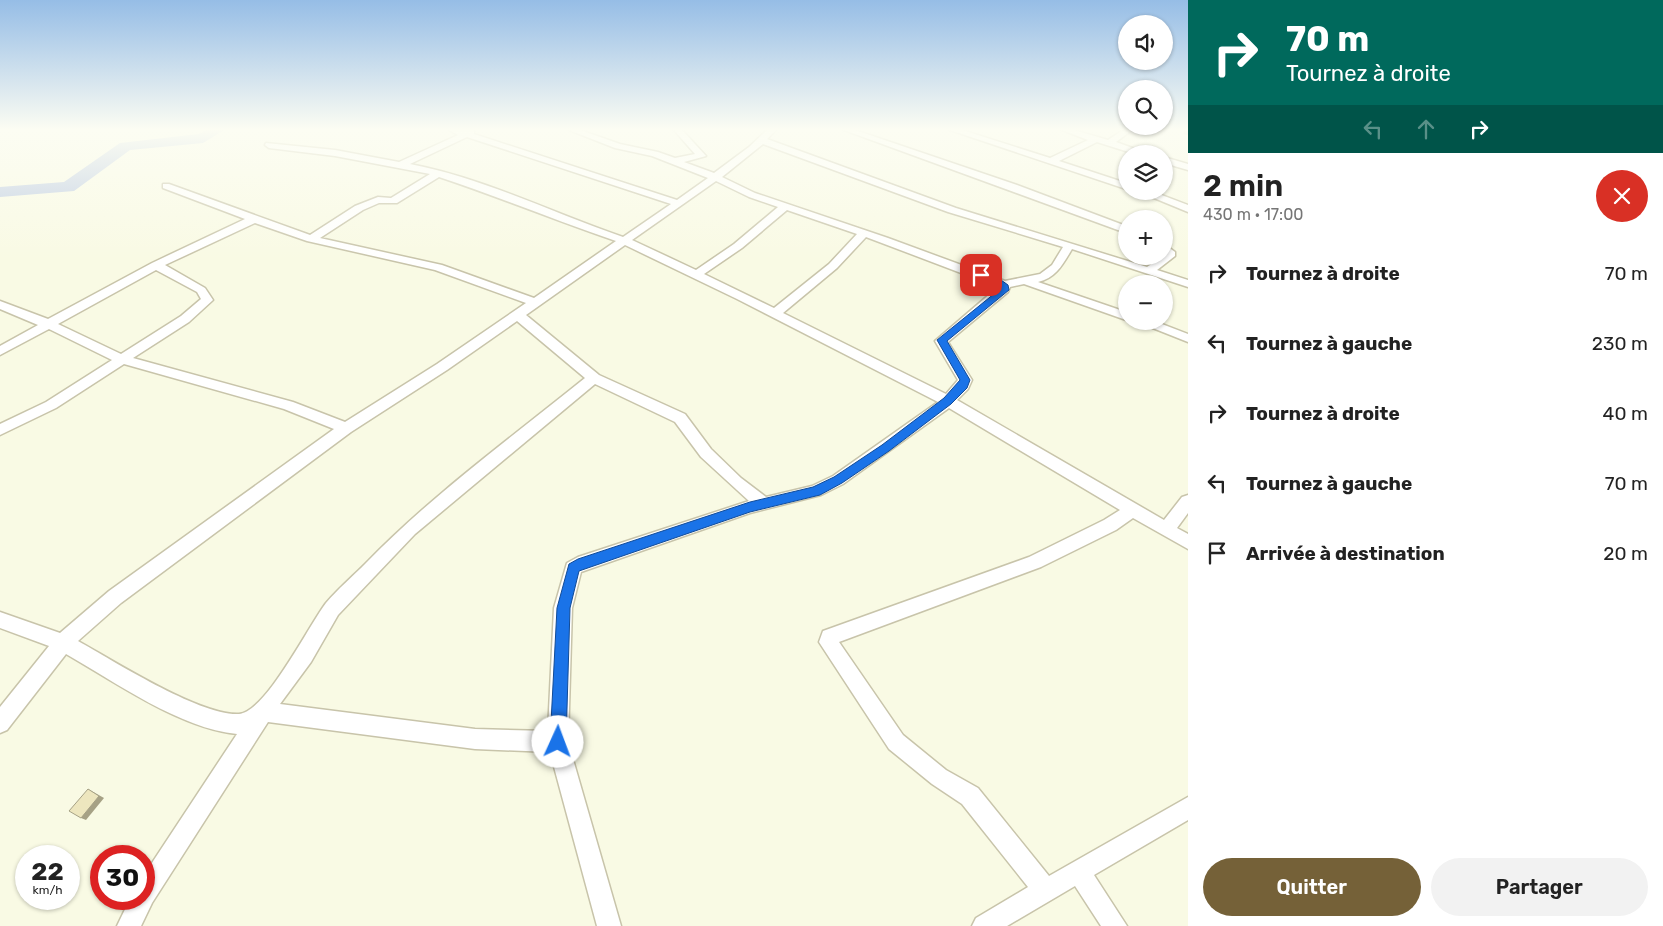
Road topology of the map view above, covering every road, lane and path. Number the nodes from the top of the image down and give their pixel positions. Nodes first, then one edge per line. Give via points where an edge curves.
1 (433, 173) edge
2 (589, 173) edge
3 (704, 173) edge
4 (720, 173) edge
5 (852, 173) edge
6 (976, 173) edge
7 (1088, 173) edge
8 (437, 174) junction
9 (715, 177) junction
10 (1118, 183) edge
11 (166, 186) dead end
12 (1165, 200) edge
13 (678, 203) junction
14 (784, 207) junction
15 (1188, 209) edge
16 (254, 219) junction
17 (1118, 227) edge
18 (864, 234) junction
19 (311, 239) junction
20 (623, 240) junction
21 (1068, 245) junction
22 (1156, 265) edge
23 (156, 266) junction
24 (1149, 270) junction
25 (696, 275) junction
26 (1028, 282) junction
27 (1188, 284) edge
28 (1004, 285) junction
29 (536, 303) junction
30 (0, 305) edge
31 (775, 313) junction
32 (1118, 313) edge
33 (518, 315) junction
34 (48, 324) junction
35 (1166, 330) edge
36 (1188, 338) edge
37 (0, 351) edge
38 (122, 359) junction
39 (594, 378) junction
40 (948, 401) junction
41 (346, 428) junction
42 (0, 430) edge
43 (1188, 500) edge
44 (764, 504) junction
45 (1133, 509) junction
46 (1167, 529) junction
47 (1188, 542) edge
48 (0, 620) edge
49 (63, 643) junction
50 (263, 712) junction
51 (0, 723) edge
52 (558, 742) junction
53 (1188, 808) edge
54 (1078, 871) junction
55 (155, 878) edge
56 (1046, 891) junction
57 (137, 910) edge
58 (129, 926) edge
59 (609, 926) edge
60 (984, 926) edge
61 (1115, 926) edge

1 - 8 street
2 - 13 street
3 - 9 street
4 - 9 street
5 - 21 street via 952,210
6 - 17 street
7 - 10 street
8 - 19 street via 393,201 378,200 360,208
8 - 20 street
9 - 13 street
9 - 14 street via 752,196
11 - 16 street
12 - 15 street
13 - 20 street
14 - 18 street
14 - 25 street via 738,246
16 - 19 street
16 - 23 street
18 - 28 street
18 - 31 street via 833,266
19 - 29 street via 438,267
20 - 25 street
20 - 29 street
21 - 24 street
21 - 26 street via 1056,267 1044,277
22 - 24 street
23 - 34 street
23 - 38 street via 201,290 207,300 185,320
24 - 27 street
25 - 31 street
26 - 28 street
26 - 32 street
28 - 40 street via 1004,290 943,337 942,344 965,380
29 - 33 street
30 - 34 street
31 - 40 street
33 - 39 street
33 - 41 street
34 - 37 street
34 - 38 street
35 - 36 street
38 - 41 street via 288,405
38 - 42 street via 51,405
39 - 44 street via 680,418 706,453
39 - 50 street via 409,528 332,609 304,656
40 - 44 street via 838,480 816,491
40 - 45 street
41 - 49 street via 115,597
43 - 46 street
44 - 52 street via 573,568 564,608
45 - 46 street
45 - 56 street via 1110,525 1035,562 828,638 896,742 939,777 970,796
46 - 47 street
48 - 49 street
49 - 50 street via 179,707 218,722 242,724
49 - 51 street
50 - 52 street via 475,739
50 - 55 street
52 - 59 street
53 - 54 street
54 - 56 street
54 - 61 street
56 - 60 street
57 - 58 street

